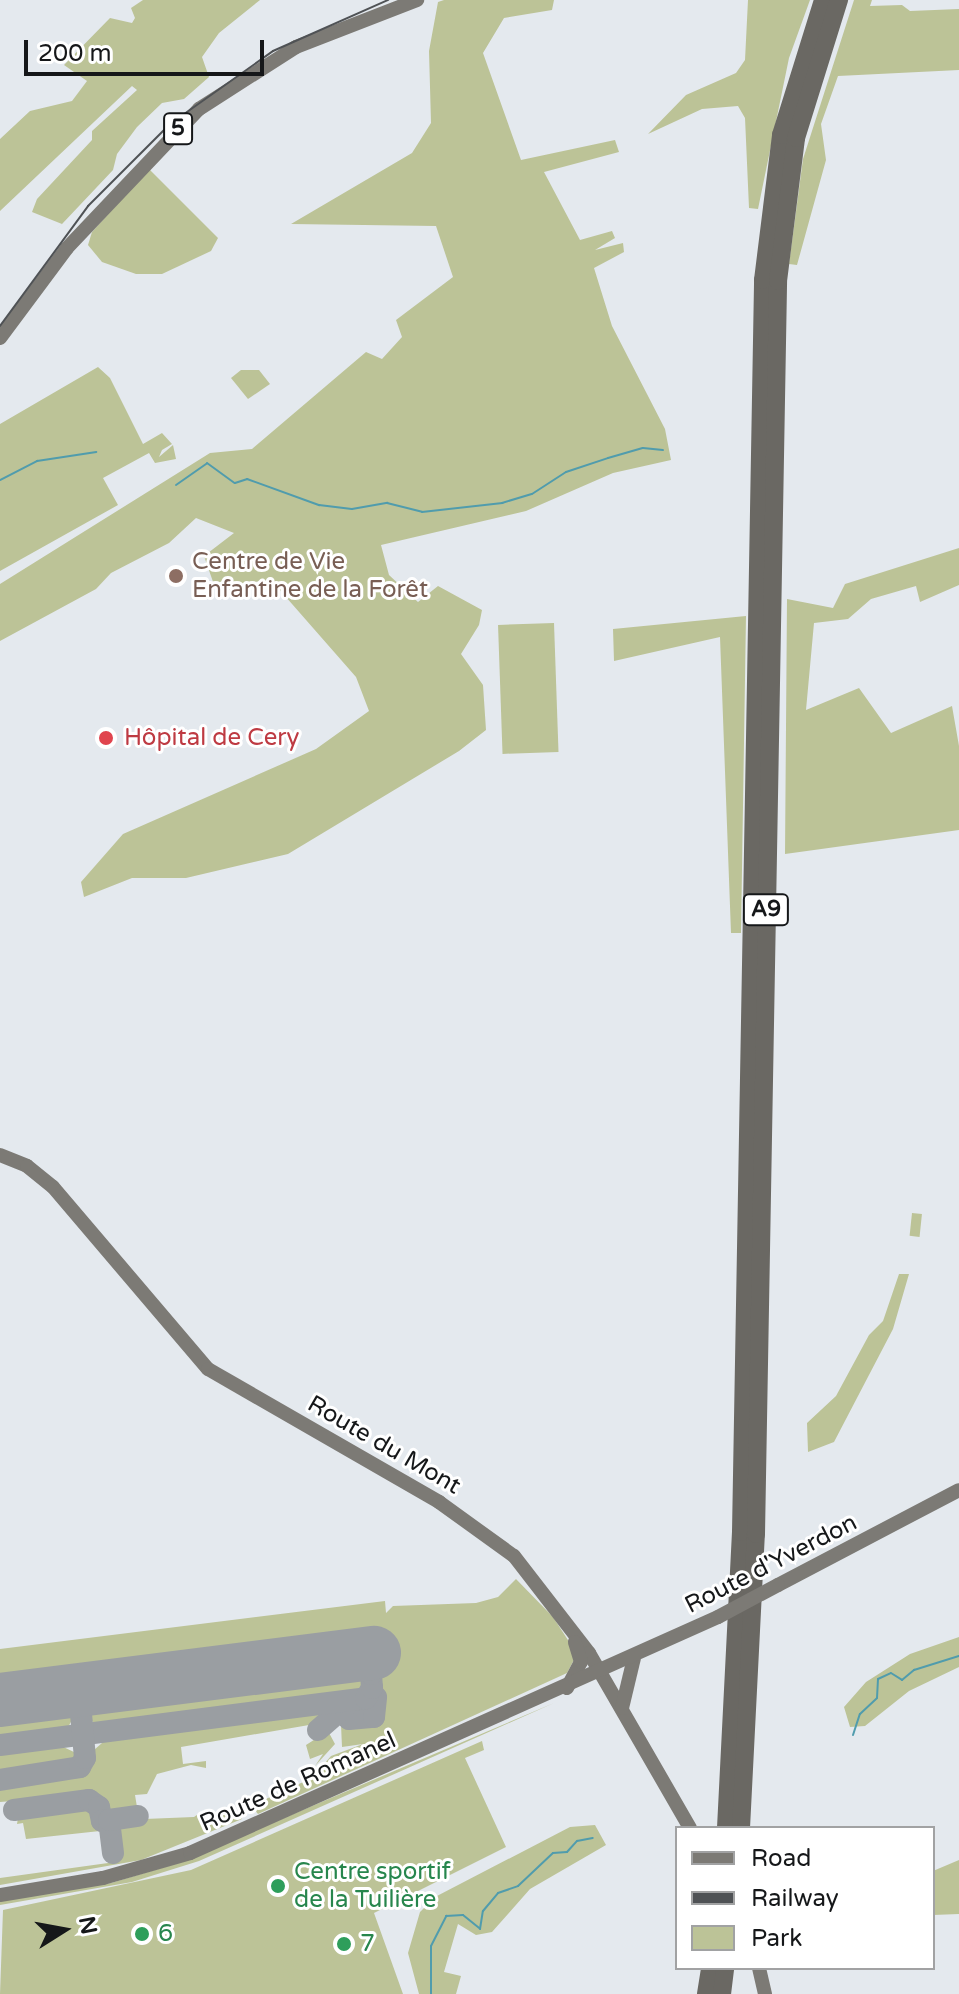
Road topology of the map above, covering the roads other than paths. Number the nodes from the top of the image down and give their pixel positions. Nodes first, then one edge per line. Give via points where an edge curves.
1 (417, 0) edge
2 (823, 0) edge
3 (839, 0) edge
4 (0, 338) edge
5 (0, 1155) edge
6 (959, 1490) edge
7 (561, 1612) junction
8 (634, 1658) junction
9 (601, 1673) junction
10 (567, 1688) junction
11 (622, 1708) junction
12 (689, 1826) edge
13 (726, 1826) edge
14 (741, 1826) edge
15 (0, 1895) edge
16 (710, 1970) edge
17 (725, 1970) edge
18 (759, 1970) edge
19 (706, 1994) edge
20 (722, 1994) edge
21 (765, 1994) edge

1 - 4 main road, 5 via 296,47 199,109 67,248
2 - 13 highway, A9 via 781,135 762,303 741,1532
3 - 14 highway, A9 via 798,127 778,281 756,1519
5 - 7 main road, Route du Mont via 27,1166 53,1187 208,1369 462,1516 514,1556
6 - 8 main road, Route d'Yverdon, bridge
7 - 9 main road, Route du Mont
7 - 10 main road via 581,1662
8 - 9 main road, Route d'Yverdon
8 - 11 main road
9 - 10 main road, Route de Romanel
9 - 11 main road, Route du Mont
10 - 15 main road, Route de Romanel via 190,1853 103,1878
11 - 12 main road, Route du Mont
16 - 19 highway
17 - 20 highway
18 - 21 main road

